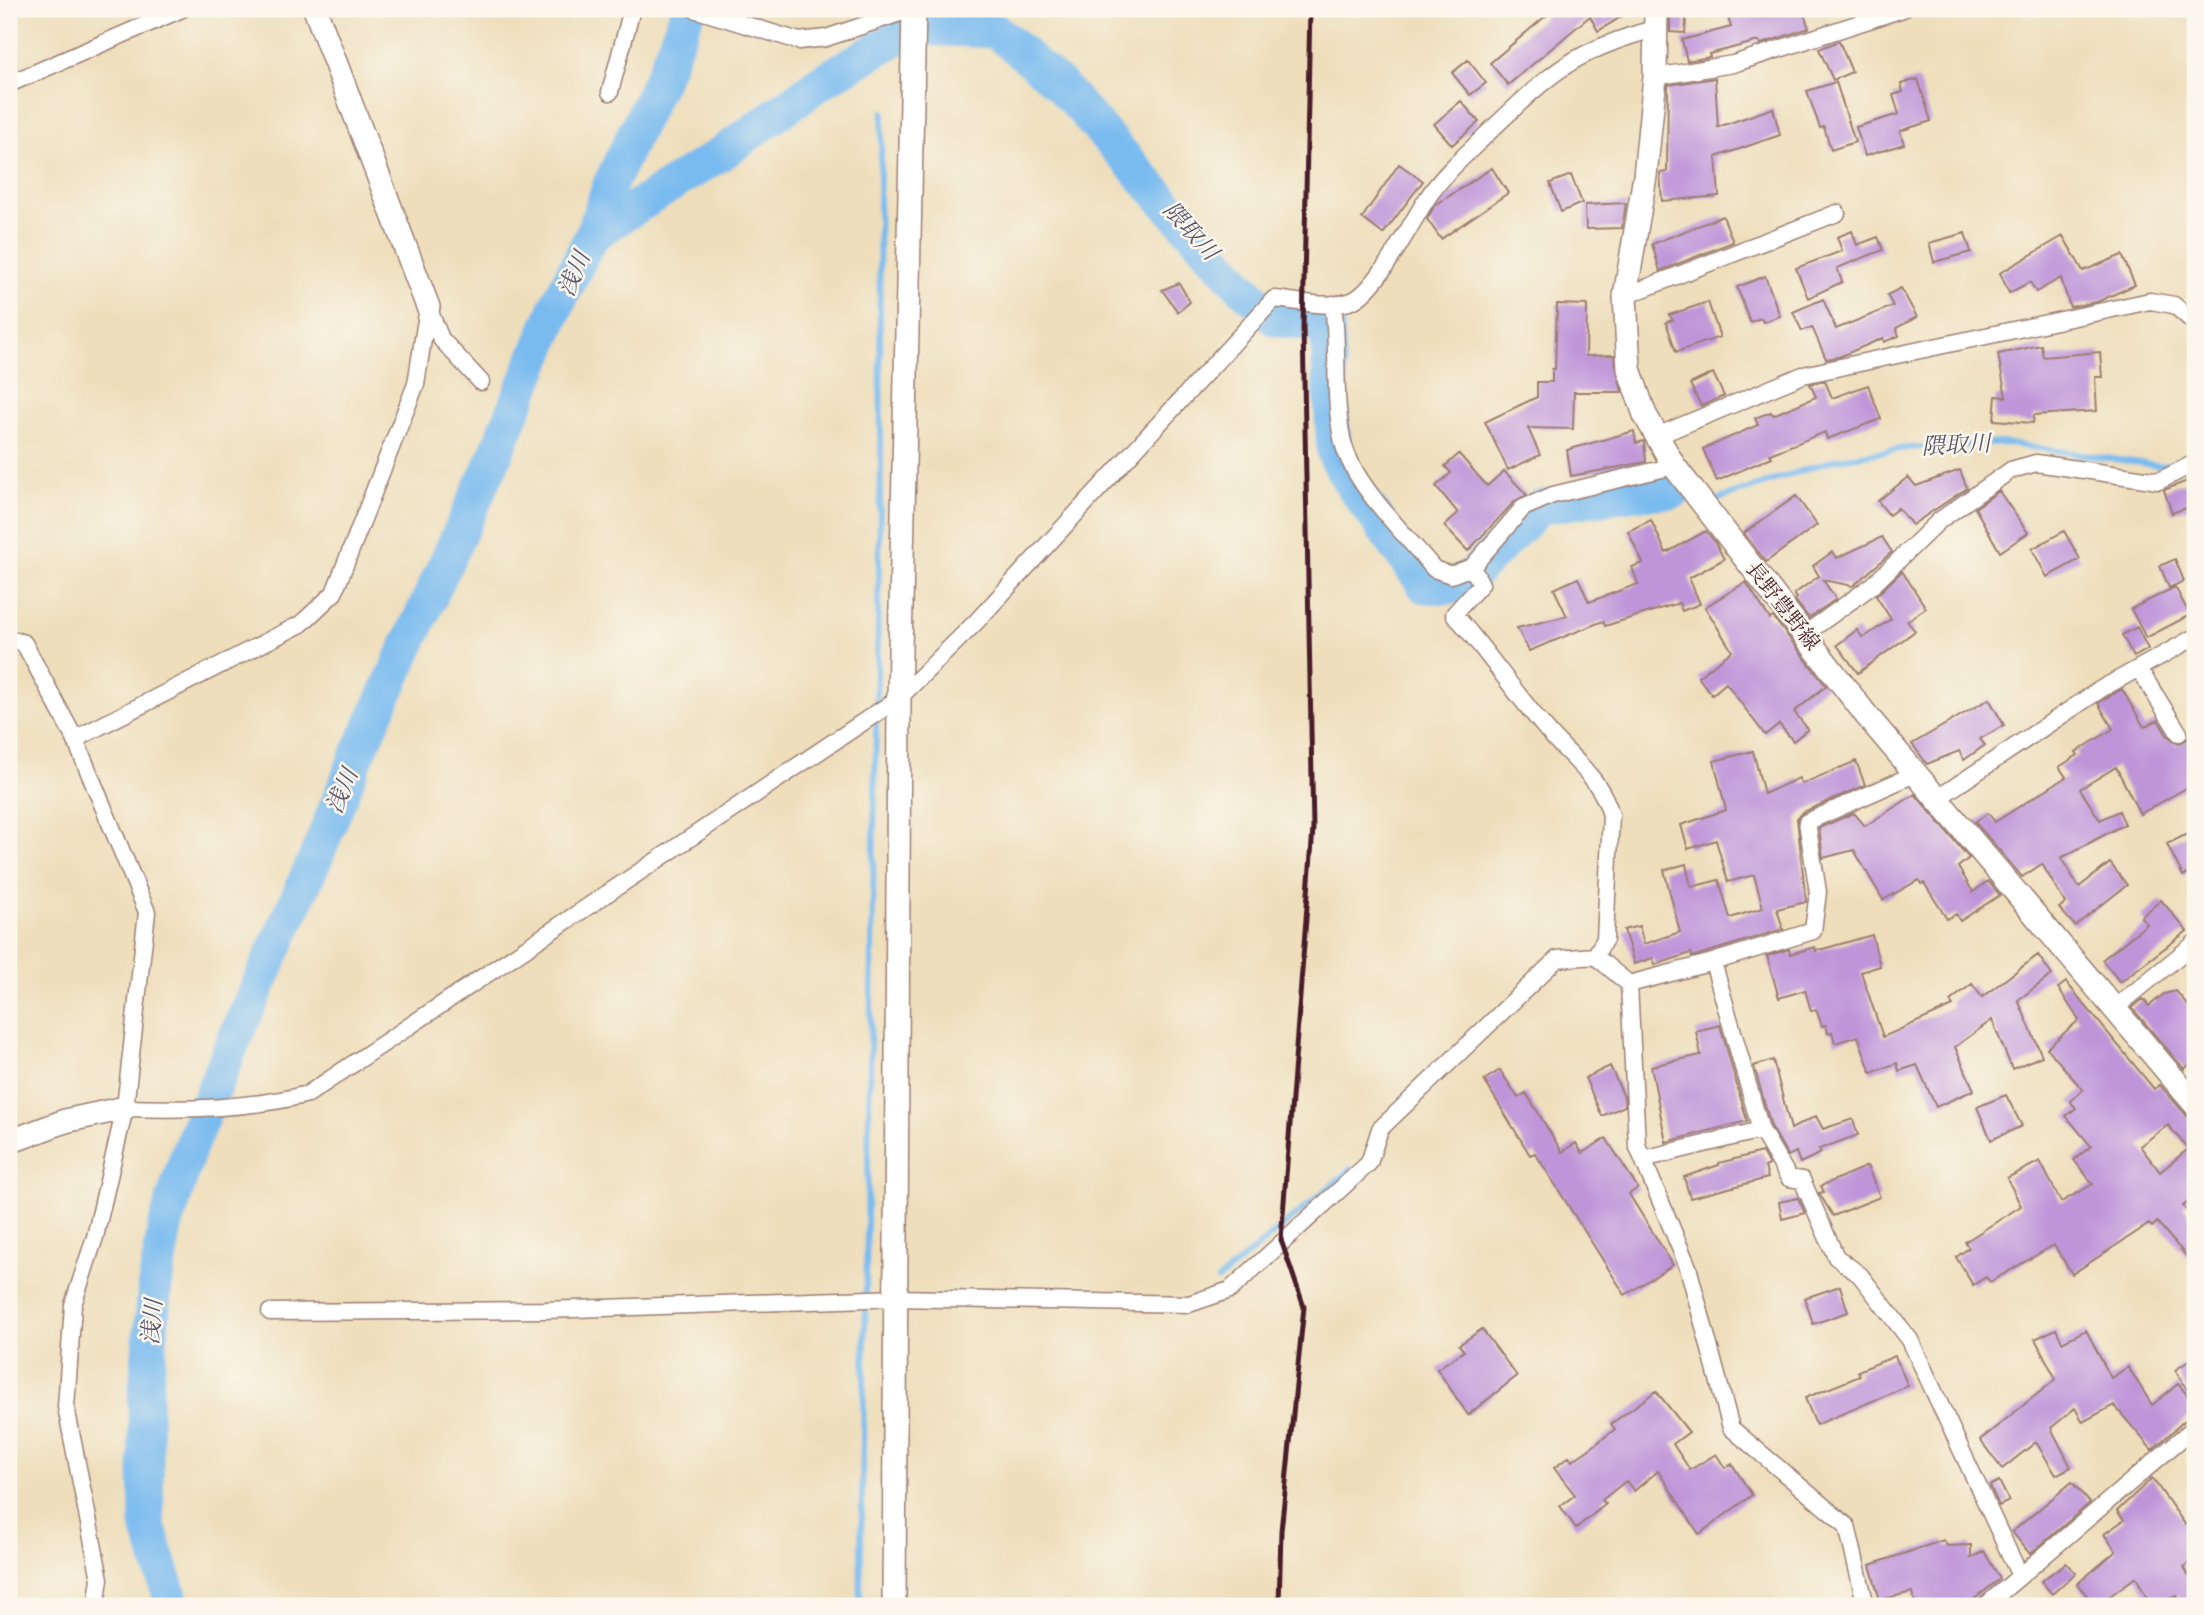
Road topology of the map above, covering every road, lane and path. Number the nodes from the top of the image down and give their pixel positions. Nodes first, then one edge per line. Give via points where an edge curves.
1 (182, 9) edge
2 (315, 9) edge
3 (632, 9) edge
4 (694, 9) edge
5 (1903, 9) edge
6 (912, 12) edge
7 (1655, 19) edge
8 (1655, 77) junction
9 (9, 84) edge
10 (610, 92) dead end
11 (1838, 213) dead end
12 (1625, 296) junction
13 (1333, 304) junction
14 (428, 307) junction
15 (2195, 323) edge
16 (481, 382) dead end
17 (1657, 436) junction
18 (2195, 463) edge
19 (1674, 466) junction
20 (1475, 571) junction
21 (1805, 634) junction
22 (2195, 637) edge
23 (9, 639) edge
24 (2138, 668) junction
25 (900, 698) junction
26 (2179, 733) dead end
27 (75, 739) junction
28 (1917, 773) junction
29 (1938, 798) junction
30 (2195, 943) edge
31 (1595, 956) junction
32 (1713, 962) junction
33 (1629, 984) junction
34 (2115, 1008) junction
35 (2195, 1104) edge
36 (125, 1108) junction
37 (1761, 1130) junction
38 (9, 1142) edge
39 (1643, 1159) junction
40 (898, 1298) junction
41 (270, 1312) dead end
42 (2195, 1427) edge
43 (2020, 1576) junction
44 (96, 1606) edge
45 (894, 1606) edge
46 (1866, 1606) edge
47 (1985, 1606) edge

1 - 9 street
2 - 14 street
3 - 10 street
4 - 6 street via 799,41 827,38
5 - 8 street via 1732,64
6 - 25 street
7 - 8 street, 長野豊野線
7 - 13 street via 1554,71 1430,194 1393,255 1360,294
8 - 12 street, 長野豊野線 via 1645,176
11 - 12 street
12 - 17 street, 長野豊野線 via 1629,369
13 - 20 street via 1339,420 1342,441 1357,475 1434,569 1451,575
13 - 25 street via 1274,299 985,613
14 - 16 street via 442,339
14 - 27 street via 415,384 334,593 301,624
15 - 17 street via 2174,305 2150,301 1803,375
17 - 19 street, 長野豊野線
18 - 21 street via 2159,481 2036,463 2011,470 1940,520 1873,585
19 - 20 street via 1553,495 1523,508
19 - 21 street, 長野豊野線
20 - 31 street via 1481,584 1454,614 1606,798 1611,815 1605,939
21 - 28 street, 長野豊野線
22 - 24 street
23 - 27 street via 24,643
24 - 26 street
24 - 29 street
25 - 36 street via 308,1094 265,1103
25 - 40 street
27 - 36 street via 147,912
28 - 29 street, 長野豊野線
28 - 32 street via 1807,822 1818,892 1813,931
29 - 34 street, 長野豊野線
30 - 34 street
31 - 33 street
31 - 40 street via 1557,960 1380,1129 1369,1163 1230,1290 1189,1304
32 - 33 street
32 - 37 street
33 - 39 street via 1637,1144
34 - 35 street, 長野豊野線
36 - 38 street via 65,1121
36 - 44 street via 95,1237 73,1304 66,1407 100,1579
37 - 39 street
37 - 43 street via 1789,1178 1802,1180 1836,1257 1860,1275 1910,1340
39 - 46 street via 1688,1267 1731,1428 1847,1526
40 - 41 street via 545,1310
40 - 45 street
42 - 43 street
43 - 47 street

